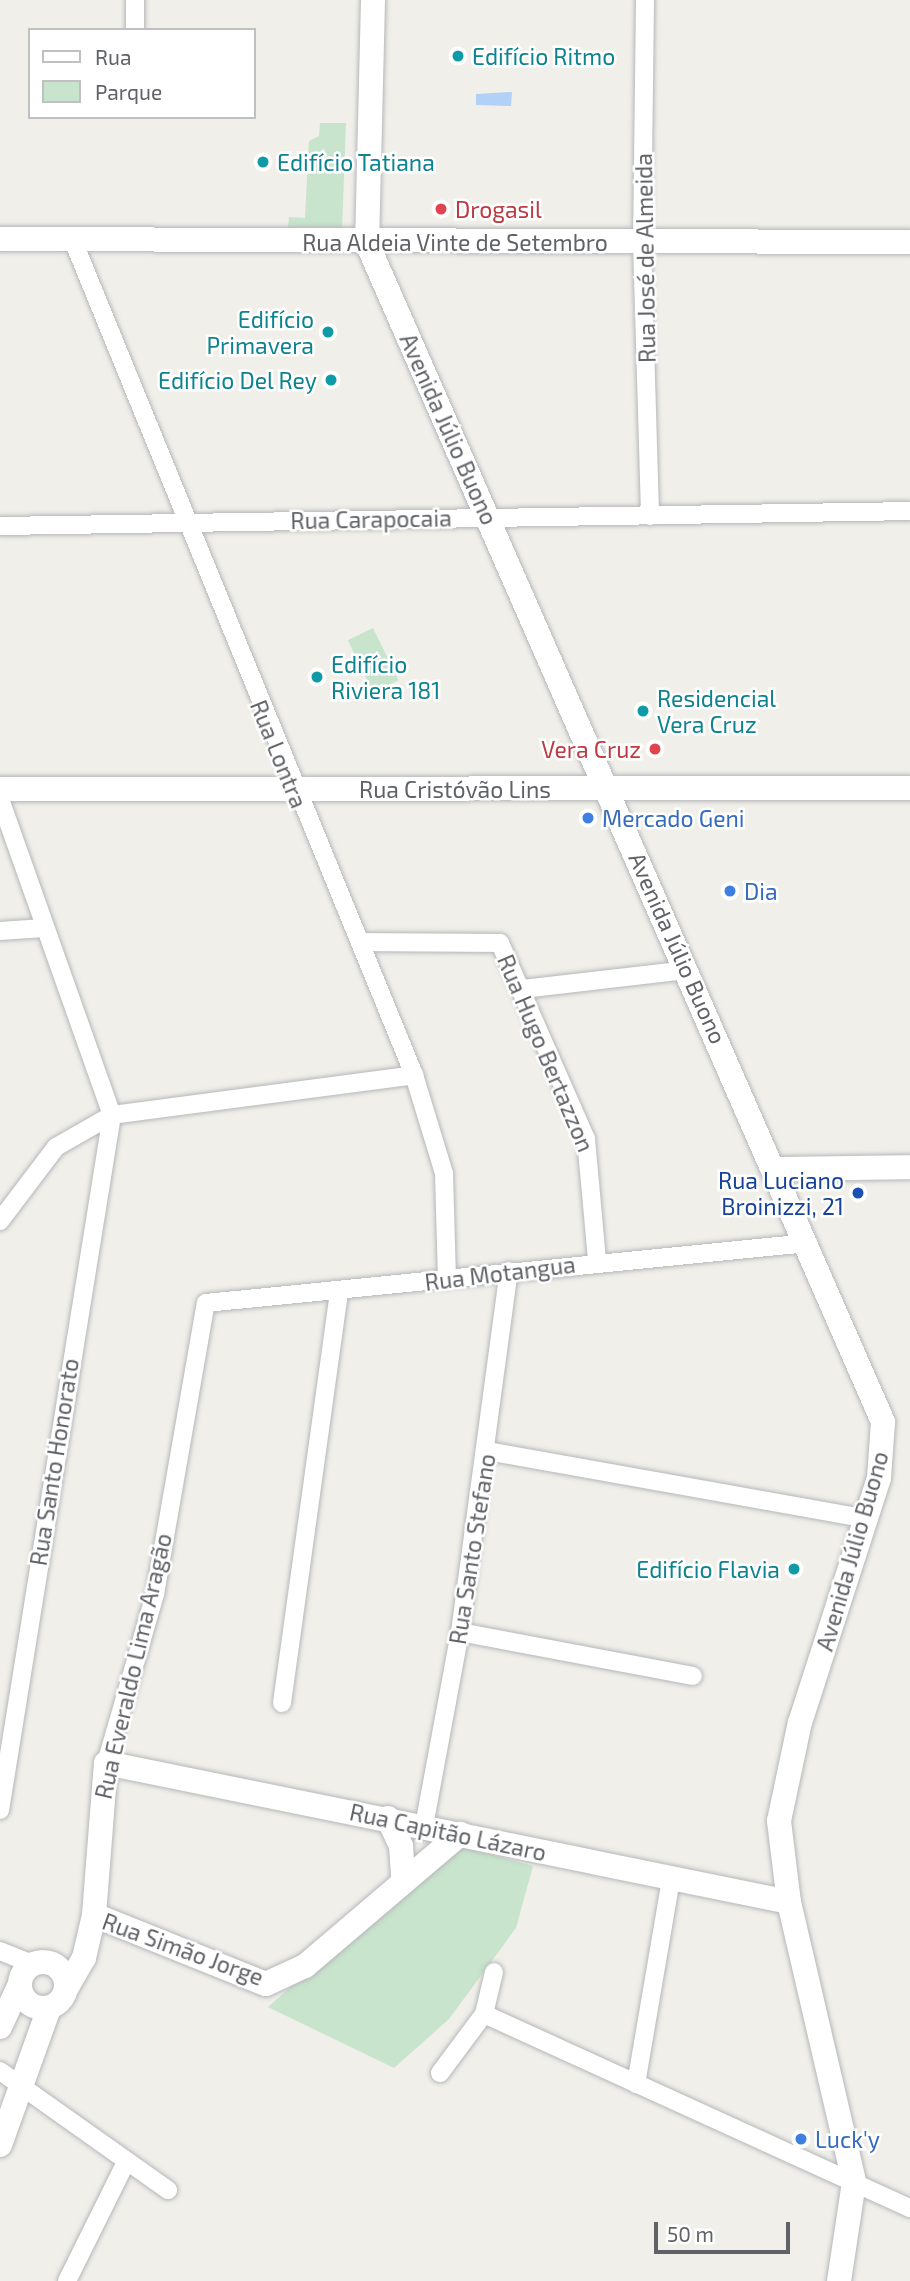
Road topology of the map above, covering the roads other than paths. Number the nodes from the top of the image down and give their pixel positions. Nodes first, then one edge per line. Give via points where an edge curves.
1 (135, 0) edge
2 (373, 0) edge
3 (645, 0) edge
4 (135, 28) edge
5 (72, 238) junction
6 (0, 239) edge
7 (910, 242) edge
8 (367, 243) junction
9 (642, 243) junction
10 (910, 511) edge
11 (650, 516) junction
12 (489, 518) junction
13 (185, 521) junction
14 (0, 526) edge
15 (609, 788) junction
16 (910, 788) edge
17 (0, 789) edge
18 (293, 790) junction
19 (0, 799) edge
20 (44, 928) junction
21 (0, 931) edge
22 (360, 942) junction
23 (688, 970) junction
24 (523, 989) junction
25 (414, 1075) junction
26 (112, 1115) junction
27 (910, 1167) edge
28 (775, 1169) junction
29 (0, 1221) edge
30 (808, 1243) junction
31 (597, 1261) junction
32 (509, 1271) junction
33 (447, 1279) junction
34 (339, 1291) junction
35 (199, 1315) joint
36 (487, 1451) junction
37 (867, 1519) junction
38 (460, 1632) junction
39 (693, 1676) dead end
40 (282, 1703) dead end
41 (106, 1763) junction
42 (0, 1810) edge
43 (388, 1818) junction
44 (424, 1826) junction
45 (460, 1834) junction
46 (403, 1878) junction
47 (671, 1879) junction
48 (789, 1902) junction
49 (91, 1925) junction
50 (0, 1951) edge
51 (44, 1965) junction
52 (494, 1972) dead end
53 (57, 1998) junction
54 (6, 2004) edge
55 (484, 2014) junction
56 (0, 2071) edge
57 (440, 2073) dead end
58 (636, 2084) junction
59 (23, 2087) junction
60 (0, 2145) edge
61 (126, 2162) junction
62 (854, 2182) junction
63 (168, 2190) dead end
64 (910, 2208) edge
65 (67, 2281) edge
66 (839, 2281) edge

1 - 4 street
2 - 8 street, Avenida Júlio Buono
3 - 9 street, Rua José de Almeida
5 - 6 street, Rua Aldeia Vinte de Setembro
5 - 8 street, Rua Aldeia Vinte de Setembro
5 - 13 street, Rua Lontra
7 - 9 street, Rua Aldeia Vinte de Setembro
8 - 9 street, Rua Aldeia Vinte de Setembro
8 - 12 street, Avenida Júlio Buono
9 - 11 street, Rua José de Almeida
10 - 11 street, Rua Carapocaia
11 - 12 street, Rua Carapocaia
12 - 13 street, Rua Carapocaia
12 - 15 street, Avenida Júlio Buono
13 - 14 street, Rua Carapocaia
13 - 18 street, Rua Lontra
15 - 16 street, Rua Cristóvão Lins
15 - 18 street, Rua Cristóvão Lins
15 - 23 street, Avenida Júlio Buono
17 - 18 street, Rua Cristóvão Lins
18 - 22 street, Rua Lontra
19 - 20 street
20 - 21 street
20 - 26 street
22 - 24 street, Rua Hugo Bertazzon via 496,940
22 - 25 street, Rua Lontra
23 - 24 street
23 - 28 street, Avenida Júlio Buono
24 - 31 street, Rua Hugo Bertazzon via 586,1139
25 - 26 street
25 - 33 street, Rua Lontra via 444,1172
26 - 29 street via 56,1147
26 - 42 street, Rua Santo Honorato
27 - 28 street
28 - 30 street, Avenida Júlio Buono
30 - 31 street, Rua Motangua
30 - 37 street, Avenida Júlio Buono via 883,1422 883,1457
31 - 32 street, Rua Motangua
32 - 33 street, Rua Motangua
32 - 36 street, Rua Santo Stefano
33 - 34 street, Rua Motangua
34 - 35 street, Rua Motangua via 213,1299
34 - 40 street
35 - 41 street, Rua Everaldo Lima Aragão via 155,1594
36 - 37 street
36 - 38 street, Rua Santo Stefano
37 - 48 street, Avenida Júlio Buono via 784,1782 779,1821
38 - 39 street
38 - 44 street, Rua Santo Stefano
41 - 43 street, Rua Capitão Lázaro
41 - 49 street, Rua Everaldo Lima Aragão
43 - 44 street, Rua Capitão Lázaro
43 - 46 street via 401,1846
44 - 45 street, Rua Capitão Lázaro
45 - 46 street, Rua Simão Jorge
45 - 47 street, Rua Capitão Lázaro
46 - 49 street, Rua Simão Jorge via 305,1966 266,1984
47 - 48 street, Rua Capitão Lázaro
47 - 58 street
48 - 62 street, Avenida Júlio Buono
49 - 51 street
49 - 53 street, Rua Everaldo Lima Aragão via 80,1968
50 - 51 street
51 - 53 street
51 - 54 street
52 - 55 street
53 - 54 street via 32,2006
53 - 59 street, Rua Everaldo Lima Aragão
55 - 57 street
55 - 58 street
56 - 59 street
58 - 62 street
59 - 60 street, Rua Everaldo Lima Aragão
59 - 61 street
61 - 63 street
61 - 65 street
62 - 64 street
62 - 66 street

